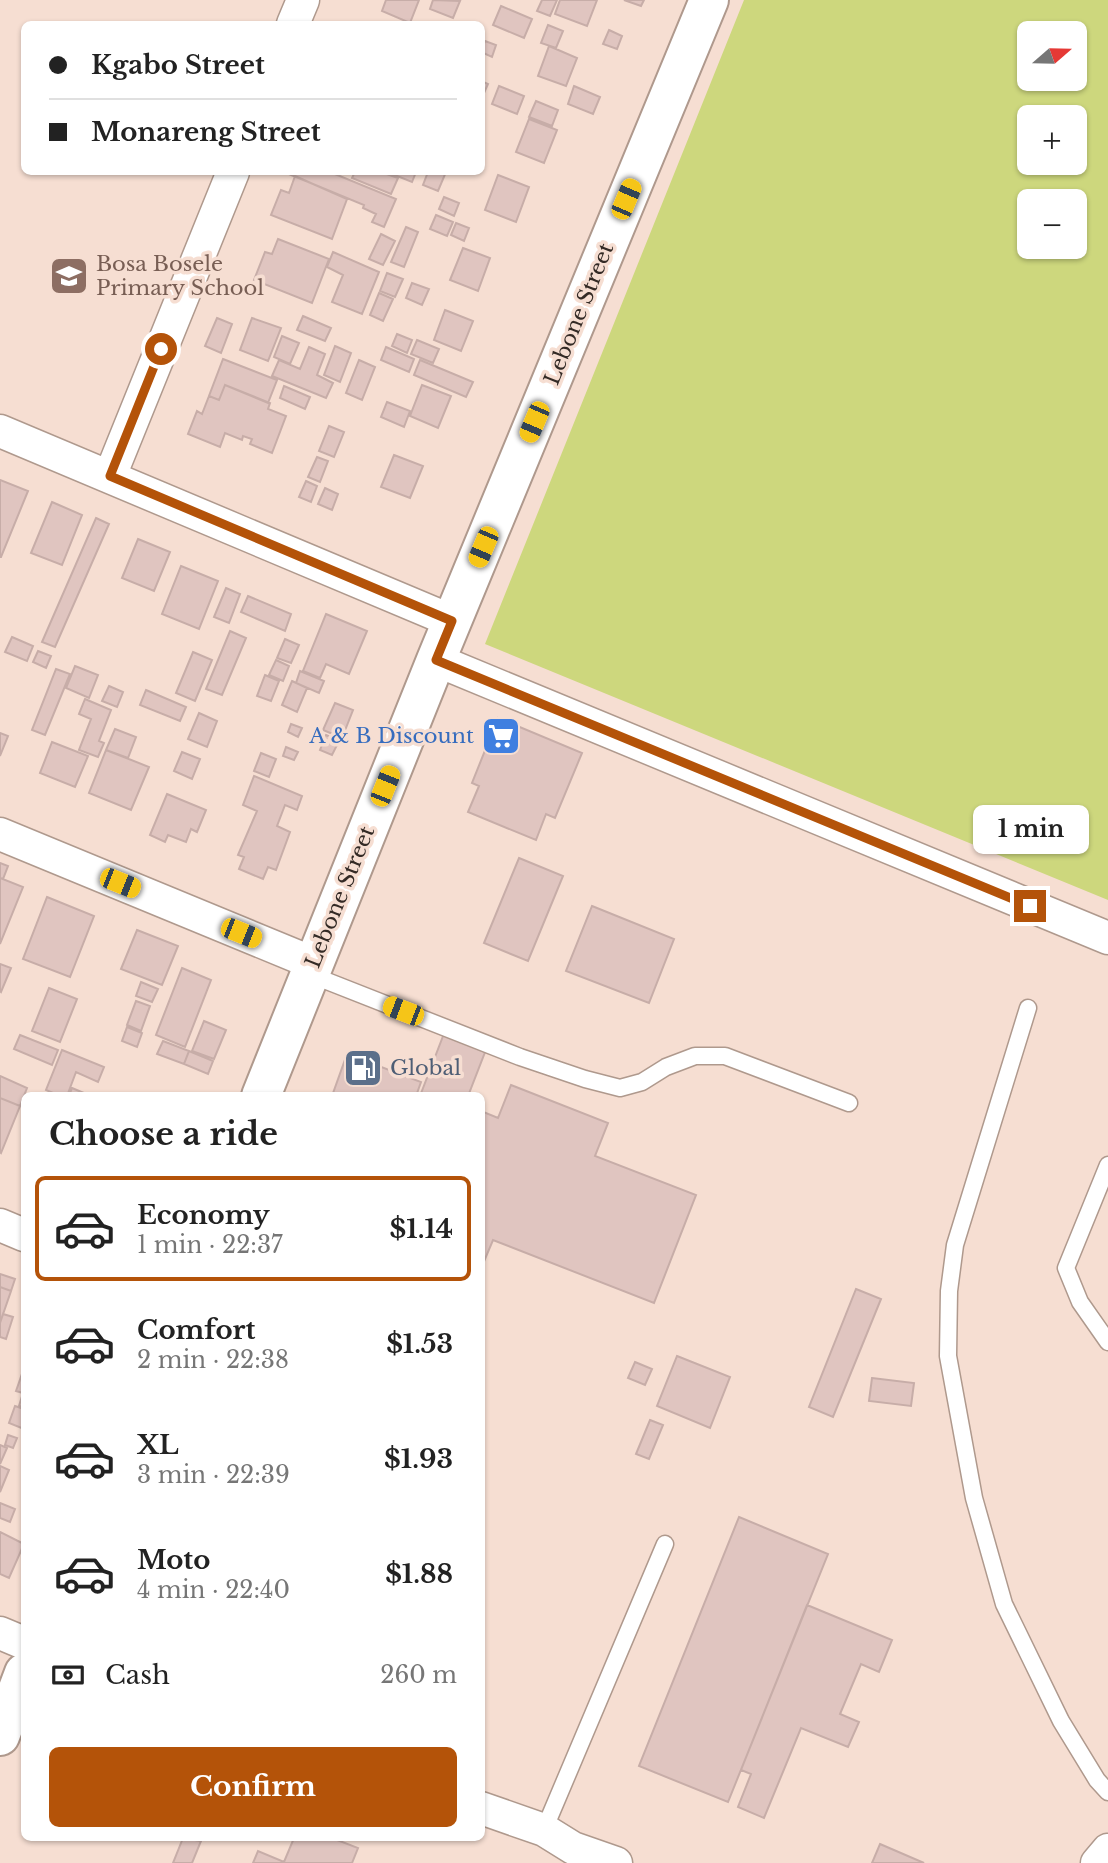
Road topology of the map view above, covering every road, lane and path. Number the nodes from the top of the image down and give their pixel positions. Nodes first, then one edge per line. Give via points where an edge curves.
1 (303, 0) edge
2 (709, 0) edge
3 (294, 21) edge
4 (232, 175) edge
5 (0, 431) edge
6 (110, 476) junction
7 (452, 621) junction
8 (436, 660) junction
9 (0, 834) edge
10 (1108, 938) edge
11 (311, 969) junction
12 (1028, 1008) dead end
13 (263, 1092) edge
14 (849, 1102) dead end
15 (1108, 1165) edge
16 (0, 1225) edge
17 (21, 1234) edge
18 (1108, 1342) edge
19 (664, 1544) dead end
20 (0, 1633) edge
21 (21, 1642) edge
22 (21, 1681) edge
23 (0, 1736) edge
24 (1108, 1792) edge
25 (485, 1809) edge
26 (544, 1830) junction
27 (1108, 1850) edge
28 (570, 1856) edge
29 (616, 1863) edge
30 (1097, 1863) edge

1 - 3 street
2 - 7 street, Lebone Street
4 - 6 street
5 - 6 street
6 - 7 street
7 - 8 street, Lebone Street
8 - 10 street
8 - 11 street, Lebone Street
9 - 11 street
11 - 13 street, Lebone Street
11 - 14 lane via 520,1057 620,1088 695,1056 725,1056
12 - 24 lane via 955,1245 948,1356 974,1498 1004,1604 1061,1721
15 - 18 lane via 1066,1268 1080,1302
16 - 17 street
19 - 26 lane
20 - 21 street
22 - 23 street
25 - 26 street
26 - 28 street
27 - 30 street
28 - 29 street

